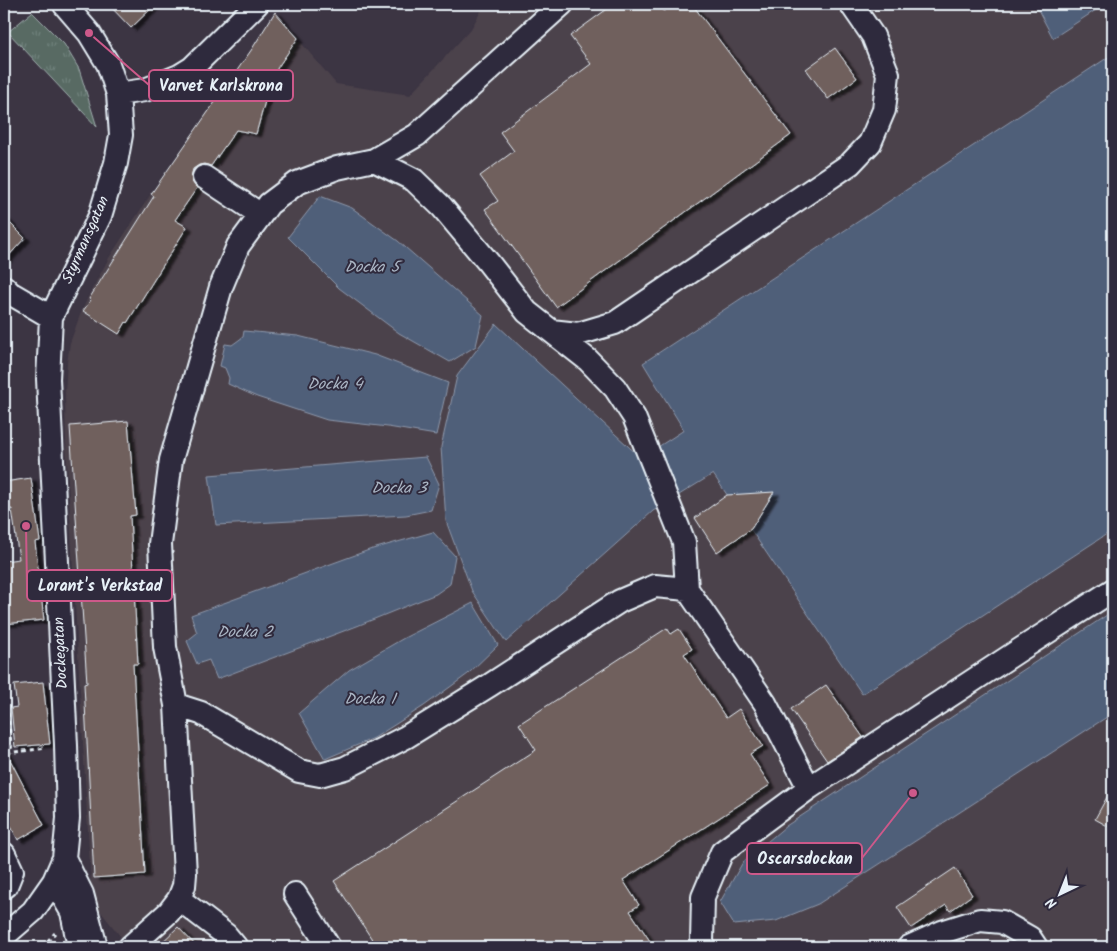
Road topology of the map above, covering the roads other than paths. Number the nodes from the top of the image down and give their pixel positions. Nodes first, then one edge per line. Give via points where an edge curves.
1 (64, 4) edge
2 (257, 4) edge
3 (562, 4) edge
4 (851, 4) edge
5 (118, 94) junction
6 (374, 160) junction
7 (204, 177) dead end
8 (261, 215) junction
9 (6, 293) edge
10 (51, 317) junction
11 (551, 331) junction
12 (687, 589) junction
13 (1113, 590) edge
14 (176, 705) junction
15 (809, 788) junction
16 (4, 854) edge
17 (64, 858) junction
18 (54, 881) junction
19 (4, 887) edge
20 (295, 894) dead end
21 (179, 899) junction
22 (4, 936) edge
23 (79, 947) edge
24 (96, 947) edge
25 (130, 947) edge
26 (236, 947) edge
27 (329, 947) edge
28 (704, 947) edge
29 (909, 947) edge
30 (1036, 947) edge

1 - 5 street, Styrmansgatan via 89,33 108,64
2 - 5 street via 192,68 145,90
3 - 6 street via 417,135
4 - 11 street via 873,36 888,74 884,110 870,143 850,164 615,323 578,334
5 - 10 street, Styrmansgatan via 121,135 116,163 100,216
6 - 8 street via 337,168 297,183 269,204
6 - 11 street via 414,180 448,214 527,312
7 - 8 street
8 - 14 street via 238,246 221,287 171,460 160,544 165,647
9 - 10 street
10 - 17 street, Dockegatan via 48,379 68,818
11 - 12 street via 588,360 615,388 634,417 684,542
12 - 14 street via 655,586 620,601 406,737 345,768 320,775 299,771 201,713
12 - 15 street via 765,703
13 - 15 street
14 - 21 street via 185,874
15 - 28 street via 722,852 703,897
16 - 19 street via 12,871
17 - 18 street, Dockegatan
17 - 24 street via 82,894
18 - 22 street, Dockegatan via 33,911
18 - 23 street via 72,912
20 - 27 street
21 - 25 street
21 - 26 street via 226,935
29 - 30 street via 980,920 1002,922 1030,938

